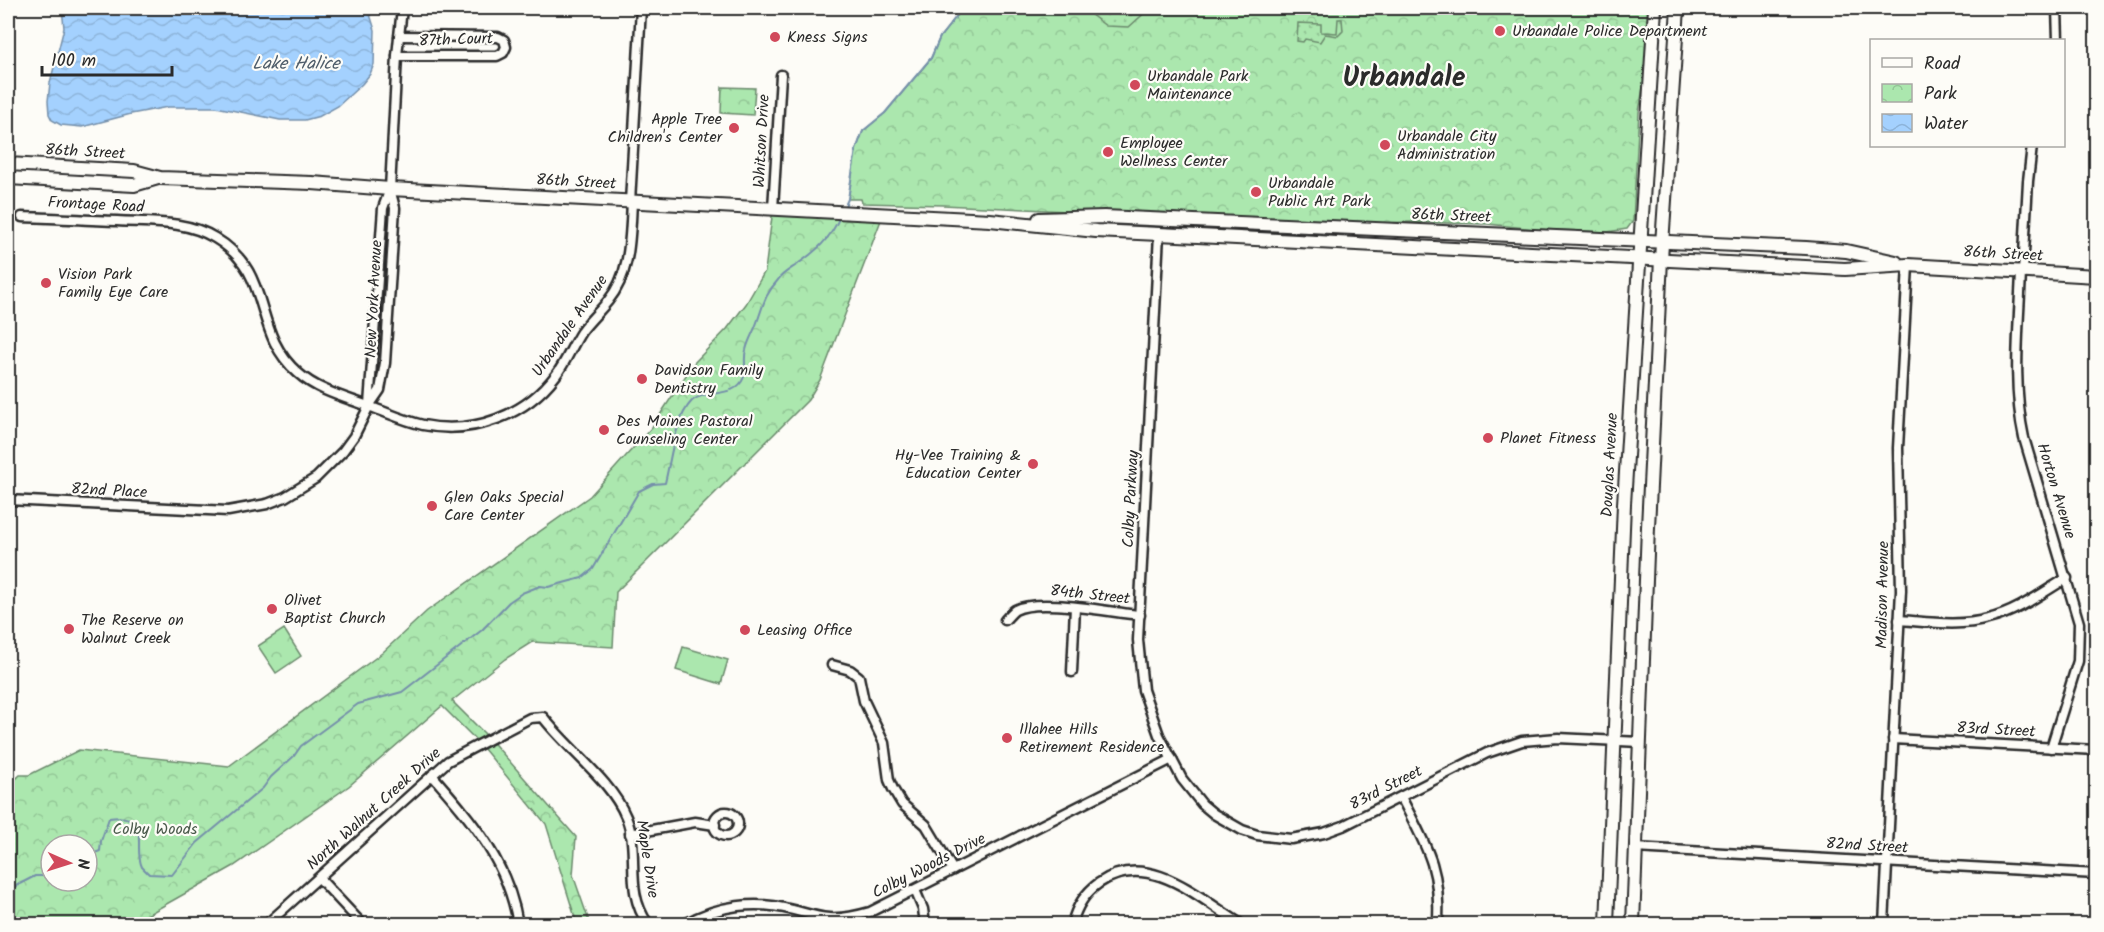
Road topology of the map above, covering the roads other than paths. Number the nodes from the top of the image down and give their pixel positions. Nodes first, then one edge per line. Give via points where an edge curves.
1 (402, 8) edge
2 (641, 8) edge
3 (1655, 8) edge
4 (1678, 8) edge
5 (2057, 8) edge
6 (399, 36) junction
7 (2058, 39) edge
8 (397, 56) junction
9 (781, 75) dead end
10 (2032, 147) edge
11 (8, 164) edge
12 (8, 178) edge
13 (160, 178) junction
14 (390, 189) junction
15 (631, 202) junction
16 (773, 209) junction
17 (22, 217) dead end
18 (990, 220) junction
19 (169, 224) joint
20 (1159, 234) junction
21 (1640, 239) junction
22 (1662, 240) junction
23 (1639, 258) junction
24 (1661, 259) junction
25 (1908, 266) junction
26 (2022, 272) junction
27 (2097, 276) edge
28 (369, 406) junction
29 (8, 500) edge
30 (1624, 504) junction
31 (209, 511) joint
32 (1646, 565) junction
33 (2067, 578) junction
34 (1075, 607) junction
35 (1140, 615) junction
36 (1005, 620) dead end
37 (1899, 620) junction
38 (832, 665) dead end
39 (1072, 672) dead end
40 (543, 717) joint
41 (1893, 739) junction
42 (1616, 742) junction
43 (1640, 742) junction
44 (2051, 748) junction
45 (2097, 750) edge
46 (1172, 759) junction
47 (432, 775) junction
48 (1401, 797) junction
49 (715, 825) dead end
50 (630, 834) junction
51 (1635, 848) junction
52 (1887, 862) junction
53 (953, 870) junction
54 (2097, 874) edge
55 (319, 878) junction
56 (915, 890) junction
57 (812, 920) edge
58 (267, 924) edge
59 (362, 924) edge
60 (518, 924) edge
61 (648, 924) edge
62 (685, 924) edge
63 (925, 924) edge
64 (1072, 924) edge
65 (1241, 924) edge
66 (1438, 924) edge
67 (1607, 924) edge
68 (1633, 924) edge
69 (1884, 924) edge

1 - 6 street, New York Avenue
2 - 15 street, Urbandale Avenue
3 - 21 main road, Douglas Avenue
4 - 22 main road
5 - 7 street
6 - 8 street, New York Avenue
6 - 8 street, 87th Court via 498,37 506,47 497,56
8 - 14 street, New York Avenue
9 - 16 street, Whitson Drive
10 - 26 street, Horton Avenue
11 - 13 main road, 86th Street via 135,171
12 - 13 main road, 86th Street via 134,185
13 - 14 main road, 86th Street
14 - 15 main road, 86th Street
14 - 28 street, New York Avenue via 383,208
15 - 16 main road, 86th Street
15 - 28 street, Urbandale Avenue via 630,244 622,278 608,302 580,334 556,375 533,399 489,422 454,428 421,424
16 - 18 main road, 86th Street
17 - 19 street, Frontage Road
18 - 20 main road, 86th Street
18 - 21 main road, 86th Street via 1114,217
19 - 28 street, Urbandale Avenue via 199,230 236,254 253,278 272,339 299,374 327,391
20 - 23 main road, 86th Street
20 - 35 street, Colby Parkway
21 - 22 main road, 86th Street
21 - 23 main road, Douglas Avenue
22 - 24 main road
22 - 25 main road, 86th Street via 1846,251
23 - 24 main road, 86th Street
23 - 30 main road, Douglas Avenue
24 - 25 main road, 86th Street via 1845,269
24 - 32 main road
25 - 26 main road, 86th Street
25 - 37 street, Madison Avenue via 1899,448
26 - 27 main road, 86th Street
26 - 33 street, Horton Avenue via 2019,418
28 - 31 street, New York Avenue via 343,451 301,488 257,506
29 - 31 street, 82nd Place
30 - 32 main road via 1642,507
30 - 42 main road, Douglas Avenue
32 - 43 main road
33 - 37 street via 2013,610 1989,619 1951,623
33 - 44 street, Horton Avenue via 2079,623 2080,648
34 - 35 street, 84th Street
34 - 36 street, 84th Street via 1036,605 1015,610
34 - 39 street
35 - 46 street, Colby Parkway via 1139,667 1143,690
37 - 41 street, Madison Avenue
38 - 53 street via 859,677 864,701 884,743 893,789 902,804 926,825
40 - 47 street, North Walnut Creek Drive via 530,718 492,736 448,761
40 - 50 street, Maple Drive via 619,804
41 - 44 street, 83rd Street
41 - 52 street, Madison Avenue
42 - 43 street, 83rd Street
42 - 48 street, 83rd Street via 1558,738 1522,741 1487,753
42 - 67 main road, Douglas Avenue
43 - 51 main road
44 - 45 street, 83rd Street
46 - 48 street, 83rd Street via 1191,792 1214,814 1242,830 1273,838 1324,833
46 - 53 street, Colby Woods Drive
47 - 55 street, North Walnut Creek Drive
47 - 60 street via 485,838
48 - 66 street via 1434,868 1439,892
49 - 50 street via 695,822
50 - 61 street, Maple Drive via 635,899
51 - 52 street, 82nd Street
51 - 68 main road
52 - 54 street, 82nd Street
52 - 69 street, Madison Avenue
53 - 56 street, Colby Woods Drive
55 - 58 street, North Walnut Creek Drive
55 - 59 street
56 - 57 street, Colby Woods Drive via 870,912
56 - 63 street
57 - 62 street, Colby Woods Drive via 779,907 733,906
64 - 65 street via 1086,894 1104,880 1125,872 1150,872 1175,882

